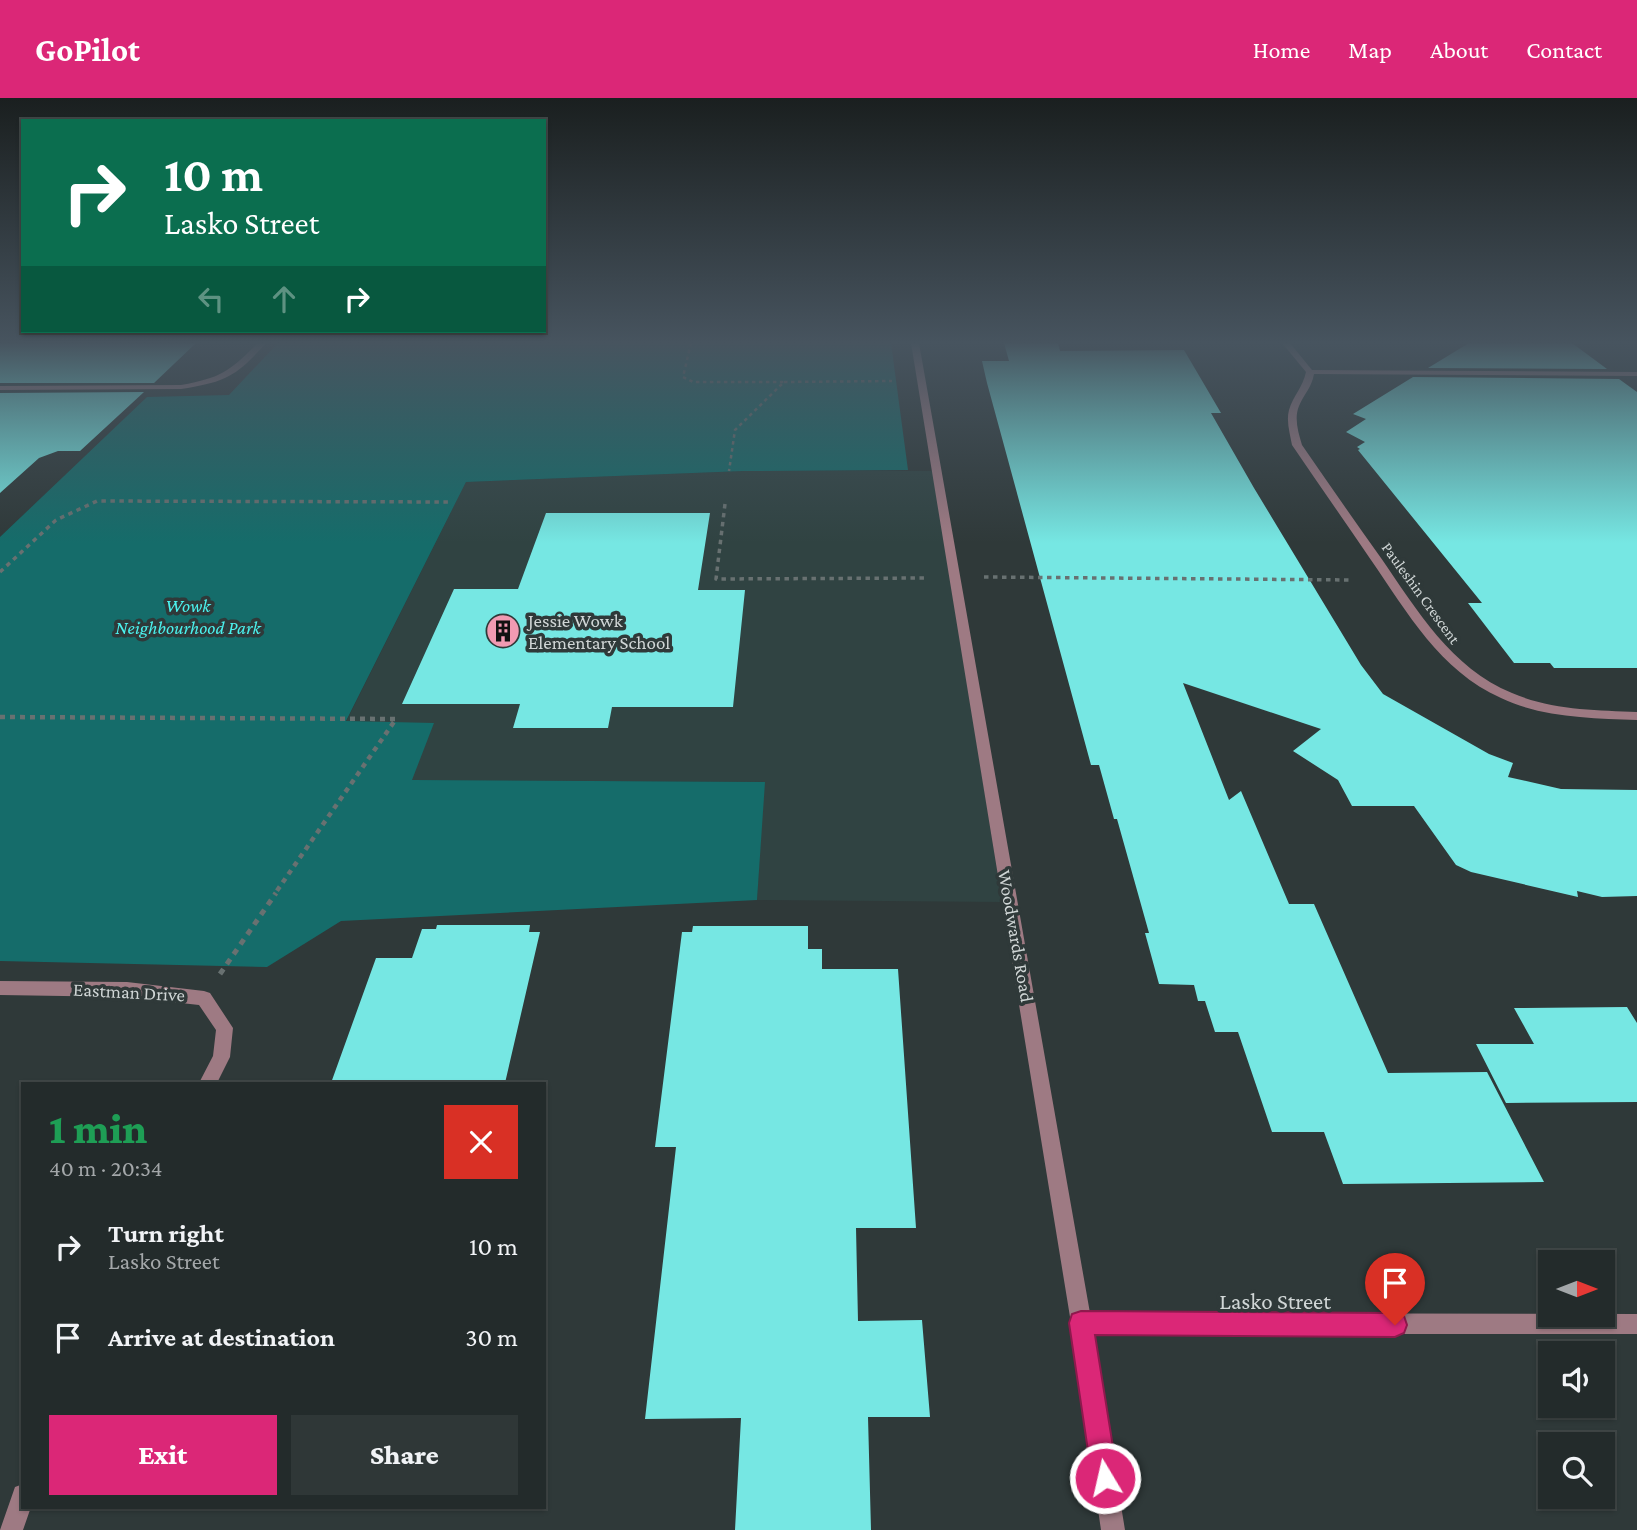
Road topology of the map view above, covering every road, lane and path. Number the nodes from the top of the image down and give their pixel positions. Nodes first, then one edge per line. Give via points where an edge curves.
1 (756, 410) edge
2 (926, 410) edge
3 (1293, 410) edge
4 (729, 471) dead end
5 (452, 502) dead end
6 (725, 504) dead end
7 (0, 572) edge
8 (976, 577) dead end
9 (925, 578) dead end
10 (1390, 579) junction
11 (1637, 716) edge
12 (0, 718) edge
13 (0, 988) edge
14 (204, 998) junction
15 (209, 1082) edge
16 (1081, 1323) junction
17 (1637, 1324) edge
18 (21, 1501) edge
19 (11, 1530) edge
20 (1113, 1530) edge

1 - 4 path via 735,430
2 - 16 street, Woodwards Road
3 - 10 street, Pauleshin Crescent via 1290,425 1297,445
5 - 7 path via 97,501 64,513
6 - 9 path via 716,579
8 - 10 path
10 - 11 street, Pauleshin Crescent via 1441,649 1480,684 1540,707
12 - 14 path via 396,719
13 - 14 street, Eastman Drive via 160,990
14 - 15 street, Eastman Drive via 225,1028 222,1057
16 - 17 street, Lasko Street
16 - 20 street, Woodwards Road
18 - 19 street

